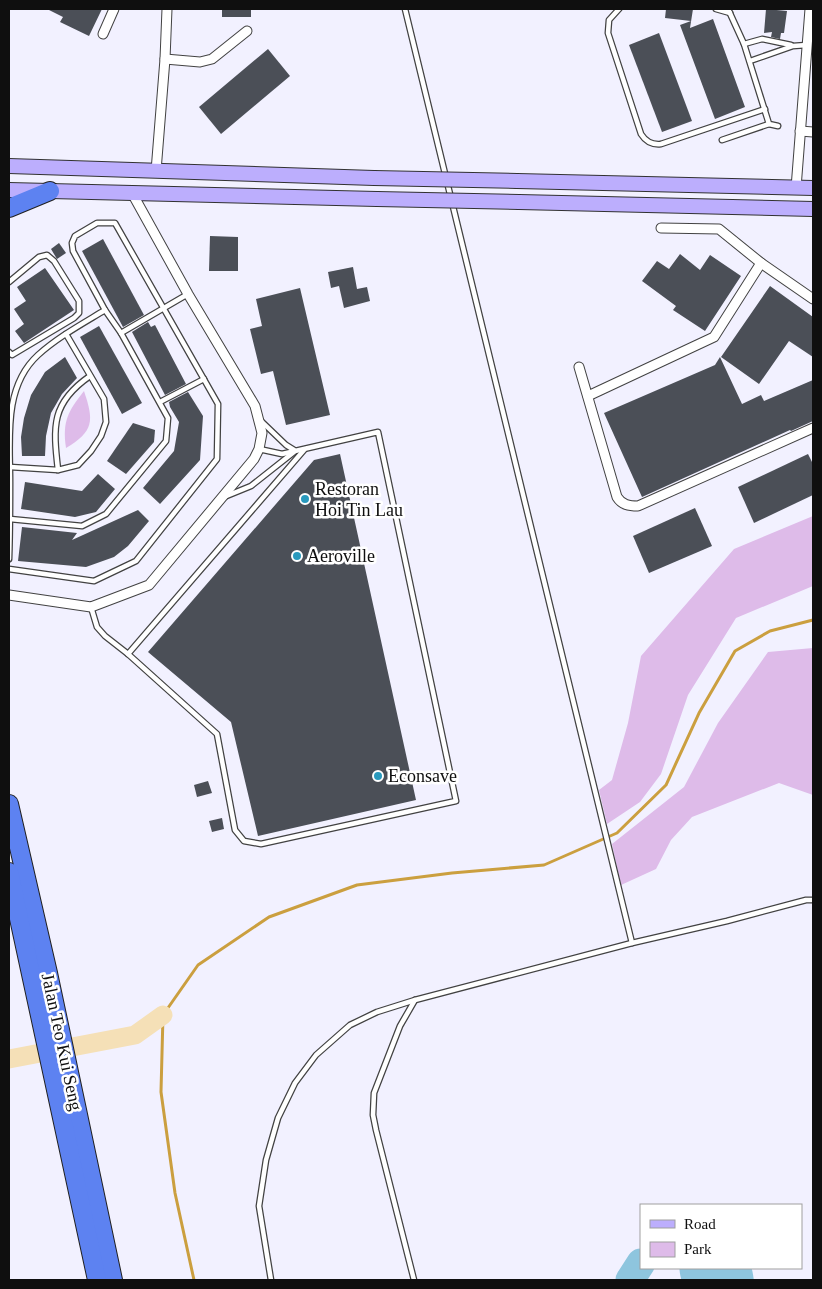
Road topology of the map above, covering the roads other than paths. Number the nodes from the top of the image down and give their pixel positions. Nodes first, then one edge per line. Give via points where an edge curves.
1 (114, 9) edge
2 (167, 9) edge
3 (405, 9) edge
4 (619, 9) edge
5 (716, 9) edge
6 (810, 9) edge
7 (729, 11) edge
8 (247, 31) dead end
9 (103, 34) dead end
10 (744, 44) junction
11 (807, 45) junction
12 (793, 46) junction
13 (165, 59) junction
14 (750, 61) junction
15 (765, 109) junction
16 (769, 124) junction
17 (778, 126) dead end
18 (800, 132) junction
19 (813, 132) edge
20 (722, 140) dead end
21 (9, 166) edge
22 (156, 171) junction
23 (796, 188) junction
24 (813, 188) edge
25 (9, 190) edge
26 (50, 191) junction
27 (132, 193) junction
28 (9, 208) edge
29 (813, 209) edge
30 (660, 228) dead end
31 (761, 263) junction
32 (9, 282) edge
33 (188, 294) junction
34 (813, 299) edge
35 (164, 308) junction
36 (105, 310) junction
37 (121, 332) junction
38 (66, 334) junction
39 (9, 352) edge
40 (578, 367) dead end
41 (90, 376) junction
42 (204, 379) junction
43 (588, 396) junction
44 (160, 402) junction
45 (259, 418) junction
46 (813, 428) edge
47 (259, 449) junction
48 (304, 449) junction
49 (296, 451) junction
50 (10, 467) junction
51 (58, 470) junction
52 (220, 499) junction
53 (10, 519) junction
54 (9, 559) edge
55 (9, 569) edge
56 (9, 595) edge
57 (91, 607) junction
58 (128, 654) junction
59 (9, 804) edge
60 (9, 872) edge
61 (813, 900) edge
62 (632, 943) junction
63 (39, 974) junction
64 (415, 1000) junction
65 (69, 1115) junction
66 (96, 1280) edge
67 (113, 1280) edge
68 (271, 1280) edge
69 (414, 1280) edge

1 - 9 street
2 - 13 street
3 - 62 lane
4 - 15 lane via 609,20 608,33 641,134 647,142 661,144
5 - 7 lane
6 - 11 street
7 - 10 lane
8 - 13 street via 212,59 200,62
10 - 12 lane via 762,39
10 - 14 lane
11 - 12 lane
11 - 18 street
12 - 14 lane
13 - 22 street
14 - 15 lane
15 - 16 lane
16 - 17 lane
16 - 20 lane
18 - 19 street
18 - 23 street
21 - 22 main road
22 - 23 main road, bridge
23 - 24 main road
25 - 26 main road
26 - 27 main road
26 - 28 highway
27 - 29 main road, bridge
27 - 33 street
30 - 31 street via 719,230
31 - 34 street
31 - 43 street via 714,337
32 - 39 lane via 39,257 47,255 78,301 80,313 12,355
33 - 35 lane
33 - 45 street
35 - 36 lane via 115,224 97,223 75,236 72,243 73,252
35 - 37 lane
35 - 42 lane
36 - 37 lane
36 - 38 lane
37 - 44 lane
38 - 41 lane
38 - 50 lane via 38,356 14,396 9,433
40 - 43 street
41 - 51 lane via 62,403 57,417 55,446
41 - 51 lane via 104,400 106,422 101,436 78,465
42 - 44 lane
42 - 55 lane via 218,404 217,459 136,561 94,581
43 - 46 street via 620,502 632,506
44 - 53 lane via 168,418 166,441 106,514 82,526
45 - 47 street via 262,433
45 - 49 lane
47 - 49 lane via 282,454
47 - 52 street
48 - 49 lane
48 - 58 lane
48 - 58 lane via 378,432 456,801 261,844 244,840 235,830 217,734
49 - 52 lane via 251,486
50 - 51 lane
50 - 53 lane
52 - 57 street via 149,585
53 - 54 lane
56 - 57 street
57 - 58 lane via 97,627
59 - 63 highway, Jalan Teo Kui Seng
60 - 63 highway, Jalan Teo Kui Seng
61 - 62 lane
62 - 64 lane
63 - 65 highway, Jalan Teo Kui Seng
64 - 68 lane via 350,1025 316,1055 295,1083 278,1118 266,1160 260,1206
64 - 69 lane via 400,1026 373,1103 376,1130
65 - 66 highway, Jalan Teo Kui Seng
65 - 67 highway, Jalan Teo Kui Seng

